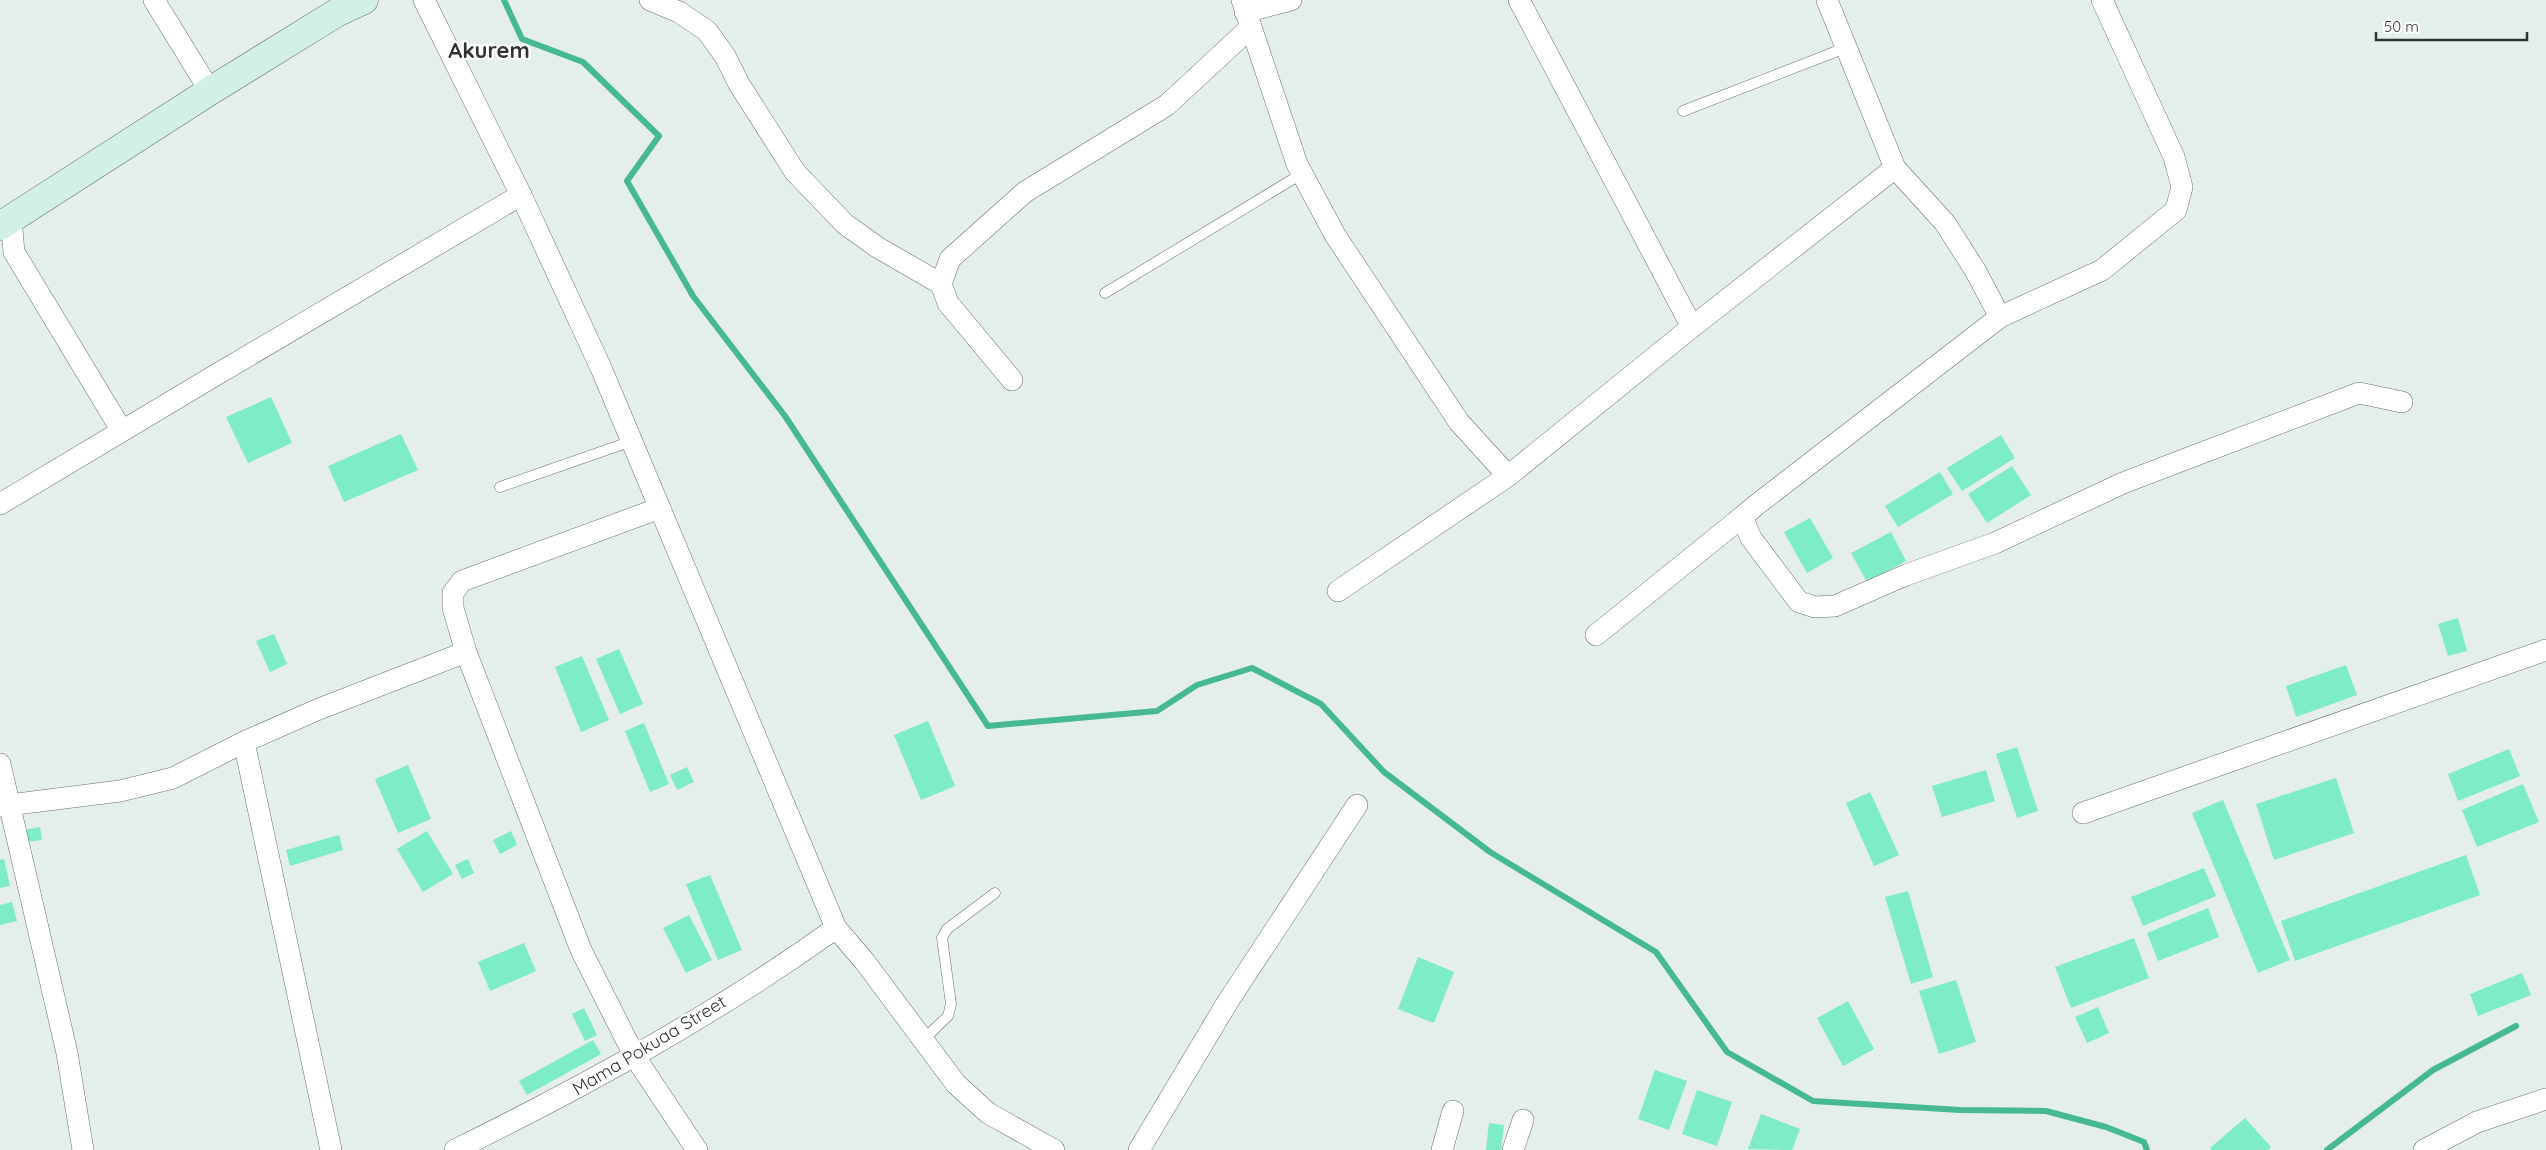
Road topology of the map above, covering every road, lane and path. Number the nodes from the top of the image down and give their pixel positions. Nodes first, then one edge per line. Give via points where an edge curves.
1 (154, 0) edge
2 (364, 0) edge
3 (424, 0) edge
4 (650, 0) edge
5 (1291, 0) edge
6 (1519, 0) edge
7 (1827, 0) edge
8 (2102, 0) edge
9 (1246, 13) edge
10 (1845, 48) junction
11 (210, 91) junction
12 (1683, 111) dead end
13 (1895, 168) junction
14 (1303, 173) junction
15 (521, 196) junction
16 (3, 223) edge
17 (941, 284) junction
18 (1105, 293) dead end
19 (2000, 317) junction
20 (1692, 327) junction
21 (1012, 380) dead end
22 (2402, 402) dead end
23 (122, 431) junction
24 (632, 442) junction
25 (1508, 476) junction
26 (500, 487) dead end
27 (0, 504) edge
28 (660, 508) junction
29 (1742, 518) junction
30 (1338, 591) dead end
31 (1596, 635) dead end
32 (2546, 650) edge
33 (466, 652) junction
34 (244, 742) junction
35 (0, 764) edge
36 (5, 805) edge
37 (1356, 805) dead end
38 (2083, 813) dead end
39 (995, 893) dead end
40 (836, 928) junction
41 (924, 1040) junction
42 (635, 1057) junction
43 (2546, 1099) edge
44 (1452, 1110) dead end
45 (1523, 1120) dead end
46 (83, 1150) edge
47 (332, 1150) edge
48 (455, 1150) edge
49 (697, 1150) edge
50 (1054, 1150) edge
51 (1139, 1150) edge
52 (1442, 1150) edge
53 (1514, 1150) edge
54 (2424, 1150) edge

1 - 11 street
2 - 11 street via 338,12
3 - 15 street
4 - 17 street via 679,12 707,31 795,172 845,224 876,247
5 - 9 street
6 - 20 street
7 - 10 street
8 - 19 street via 2174,157 2182,187 2176,210 2102,270
9 - 14 street via 1297,164
9 - 17 street via 1167,106 1025,192 950,259
10 - 12 lane
10 - 13 street
11 - 16 street
13 - 19 street via 1944,223
13 - 20 street
14 - 18 lane
14 - 25 street via 1335,234 1459,422
15 - 23 street
15 - 24 street
16 - 23 street via 14,252
17 - 21 street via 948,303
19 - 29 street
20 - 25 street
22 - 29 street via 2359,393 2124,483 1995,543 1906,575 1836,606 1815,608 1799,602 1751,538
23 - 27 street
24 - 26 lane
24 - 28 street
25 - 30 street
28 - 33 street via 462,581 453,593 453,608
28 - 40 street
29 - 31 street
32 - 38 street
33 - 34 street
33 - 42 street via 581,950
34 - 36 street via 173,778 120,791
34 - 47 street
35 - 36 street
36 - 46 street via 67,1053
37 - 51 street via 1227,1003
39 - 41 lane via 946,929 942,938 950,1004 948,1016
40 - 41 street
40 - 42 street, Mama Pokuaa Street
41 - 50 street via 956,1084 988,1113
42 - 48 street, Mama Pokuaa Street
42 - 49 street
43 - 54 street via 2477,1122
44 - 52 street
45 - 53 street

